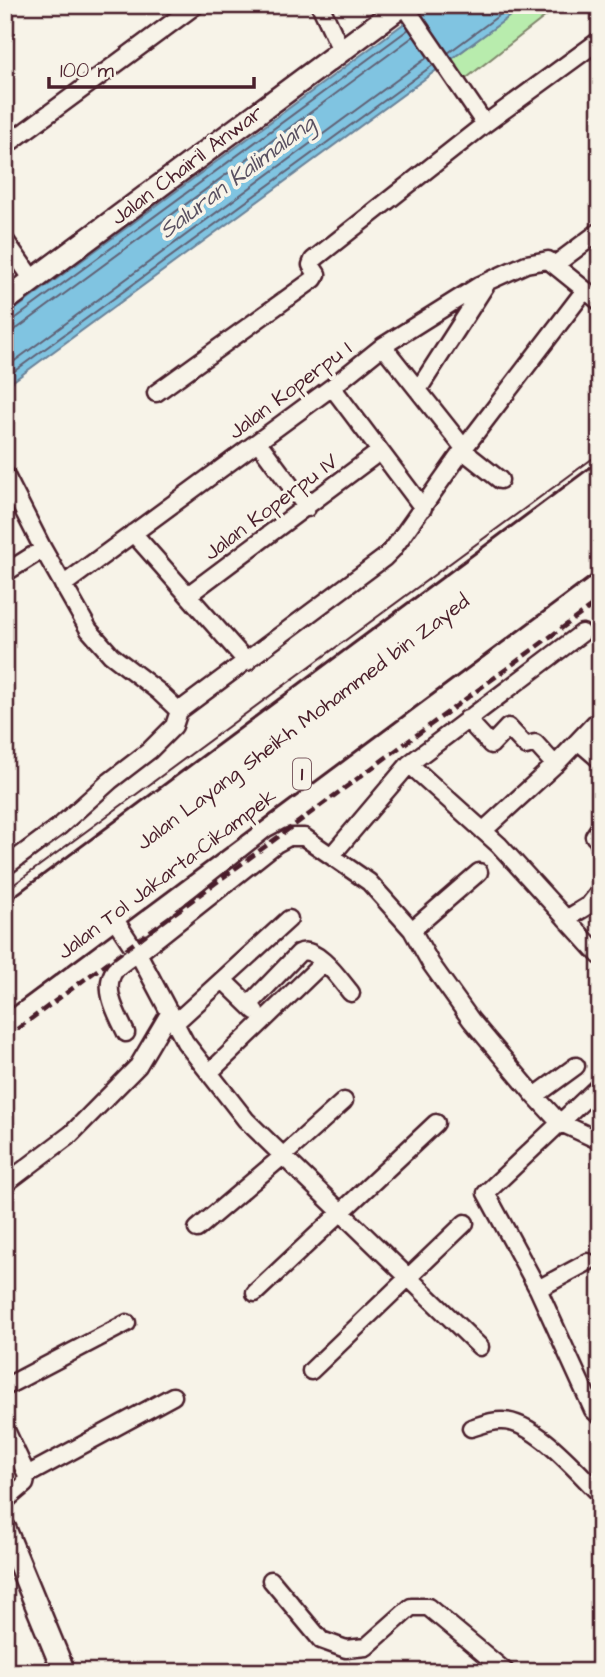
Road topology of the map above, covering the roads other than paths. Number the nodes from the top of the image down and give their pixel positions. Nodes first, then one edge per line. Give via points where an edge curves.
1 (196, 5) edge
2 (320, 5) edge
3 (405, 7) edge
4 (600, 40) edge
5 (341, 50) junction
6 (485, 124) junction
7 (5, 146) edge
8 (600, 230) edge
9 (5, 240) edge
10 (556, 264) junction
11 (33, 280) junction
12 (488, 281) junction
13 (585, 290) junction
14 (5, 301) edge
15 (600, 302) edge
16 (383, 346) junction
17 (332, 387) junction
18 (418, 390) junction
19 (156, 393) dead end
20 (258, 442) junction
21 (465, 447) junction
22 (379, 452) junction
23 (5, 474) edge
24 (600, 477) edge
25 (500, 480) dead end
26 (600, 501) edge
27 (307, 508) junction
28 (423, 508) junction
29 (600, 528) edge
30 (133, 533) junction
31 (43, 549) junction
32 (600, 553) edge
33 (5, 573) edge
34 (63, 584) junction
35 (188, 595) junction
36 (582, 633) dead end
37 (247, 662) junction
38 (179, 711) junction
39 (467, 719) junction
40 (600, 722) edge
41 (578, 741) junction
42 (600, 760) edge
43 (409, 764) junction
44 (555, 765) junction
45 (600, 827) edge
46 (483, 831) junction
47 (600, 842) edge
48 (331, 855) junction
49 (5, 866) edge
50 (478, 872) dead end
51 (600, 891) edge
52 (112, 915) junction
53 (289, 919) dead end
54 (566, 919) junction
55 (5, 920) edge
56 (412, 930) junction
57 (5, 942) edge
58 (139, 954) junction
59 (600, 956) edge
60 (324, 962) junction
61 (5, 968) edge
62 (223, 980) junction
63 (351, 993) dead end
64 (5, 996) edge
65 (249, 1005) junction
66 (173, 1018) junction
67 (264, 1020) junction
68 (126, 1033) dead end
69 (576, 1066) dead end
70 (209, 1073) junction
71 (600, 1085) edge
72 (535, 1096) junction
73 (344, 1101) dead end
74 (559, 1122) junction
75 (436, 1123) dead end
76 (600, 1141) edge
77 (284, 1156) junction
78 (5, 1184) edge
79 (341, 1213) junction
80 (465, 1223) dead end
81 (197, 1229) dead end
82 (588, 1262) dead end
83 (408, 1278) junction
84 (538, 1289) junction
85 (255, 1293) dead end
86 (127, 1323) dead end
87 (480, 1347) dead end
88 (312, 1371) dead end
89 (5, 1387) edge
90 (173, 1396) dead end
91 (600, 1416) edge
92 (5, 1428) edge
93 (471, 1428) dead end
94 (27, 1475) junction
95 (600, 1493) edge
96 (5, 1500) edge
97 (5, 1529) edge
98 (271, 1580) dead end
99 (64, 1672) edge
100 (506, 1672) edge

1 - 7 street
2 - 5 street
3 - 5 main road, Jalan Chairil Anwar
3 - 6 street
4 - 6 street
5 - 11 main road, Jalan Chairil Anwar
6 - 19 street via 313,260 314,279
8 - 10 street
9 - 11 street
10 - 12 street, Jalan Koperpu I via 541,259
10 - 13 street
11 - 14 main road, Jalan Chairil Anwar
12 - 16 street, Jalan Koperpu I
12 - 18 street
13 - 15 street
13 - 21 street
16 - 17 street, Jalan Koperpu I
16 - 18 street
17 - 20 street, Jalan Koperpu I
17 - 22 street
18 - 21 street
20 - 27 street
20 - 30 street, Jalan Koperpu I
21 - 25 street
21 - 28 street
22 - 27 street, Jalan Koperpu IV
22 - 28 street
23 - 31 street
24 - 55 highway
26 - 57 highway, Jalan Layang Sheikh Mohammed bin Zayed / 1
27 - 35 street, Jalan Koperpu IV
28 - 37 street via 384,558
29 - 61 highway, Jalan Layang Sheikh Mohammed bin Zayed / 1
30 - 34 street, Jalan Koperpu I
30 - 35 street
31 - 33 street
31 - 34 street
32 - 52 highway, Jalan Tol Jakarta–Cikampek / 1
34 - 38 street via 100,644
35 - 37 street
36 - 39 street
37 - 38 street
38 - 49 street via 174,726 149,751
39 - 43 street
39 - 44 street via 491,745 508,727 526,746 535,743
40 - 41 street
41 - 42 street
41 - 44 street
43 - 46 street
43 - 48 street
44 - 46 street
45 - 47 street via 594,836
46 - 54 street
48 - 56 street via 369,882
48 - 58 street via 304,837 289,837
50 - 56 street
51 - 54 street via 589,905
52 - 58 street
52 - 64 highway, Jalan Tol Jakarta–Cikampek / 1
53 - 62 street
54 - 59 street
56 - 72 street via 471,1020
58 - 66 street
58 - 68 street via 115,970 109,984
60 - 63 street
60 - 65 street via 304,950
60 - 67 street
62 - 65 street
62 - 66 street
65 - 67 street
66 - 70 street
66 - 78 street via 138,1066 71,1134
67 - 70 street
69 - 72 street
70 - 77 street via 246,1120
71 - 74 street
72 - 74 street
73 - 77 street
74 - 76 street
74 - 84 street via 486,1193
75 - 79 street
77 - 79 street
77 - 81 street
79 - 83 street
79 - 85 street
80 - 83 street
82 - 84 street
83 - 87 street
83 - 88 street
84 - 91 street via 593,1410
86 - 89 street
90 - 94 street
92 - 94 street
93 - 95 street via 504,1421 524,1425
94 - 96 street via 25,1484
97 - 99 main road
98 - 100 street via 321,1640 346,1649 366,1647 411,1607 428,1607

